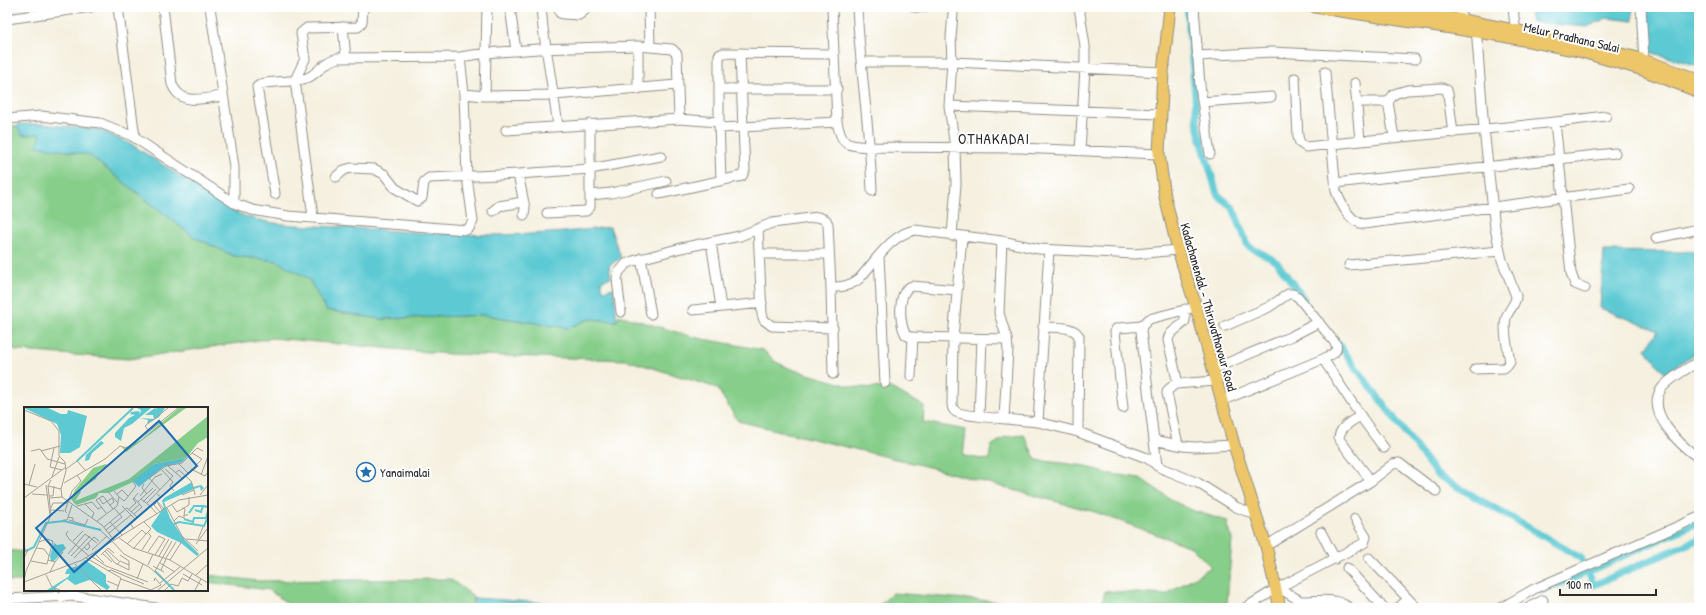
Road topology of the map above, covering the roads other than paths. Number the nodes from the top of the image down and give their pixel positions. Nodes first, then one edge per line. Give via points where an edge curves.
1 (91, 7) edge
2 (118, 7) edge
3 (163, 7) edge
4 (210, 7) edge
5 (365, 7) edge
6 (487, 7) edge
7 (510, 7) edge
8 (541, 7) edge
9 (559, 7) edge
10 (585, 7) edge
11 (649, 7) edge
12 (832, 7) edge
13 (857, 7) edge
14 (915, 7) edge
15 (924, 7) edge
16 (1079, 7) edge
17 (1170, 7) edge
18 (1194, 7) edge
19 (1316, 7) edge
20 (1461, 7) edge
21 (1513, 7) edge
22 (1641, 7) edge
23 (73, 8) edge
24 (1372, 9) edge
25 (1416, 10) edge
26 (953, 13) dead end
27 (7, 19) edge
28 (1461, 20) junction
29 (343, 27) junction
30 (1476, 28) junction
31 (1516, 35) junction
32 (638, 46) junction
33 (650, 47) junction
34 (546, 49) junction
35 (516, 51) junction
36 (486, 53) junction
37 (740, 53) junction
38 (834, 54) junction
39 (1197, 56) junction
40 (460, 57) junction
41 (346, 58) junction
42 (1415, 59) dead end
43 (1644, 60) junction
44 (862, 62) junction
45 (952, 62) junction
46 (1085, 68) junction
47 (1163, 72) junction
48 (1325, 72) dead end
49 (1295, 78) dead end
50 (295, 80) junction
51 (1699, 80) edge
52 (1355, 83) dead end
53 (677, 85) junction
54 (638, 88) junction
55 (720, 89) junction
56 (741, 89) junction
57 (837, 89) junction
58 (1699, 92) edge
59 (464, 94) junction
60 (554, 95) junction
61 (222, 96) junction
62 (485, 96) junction
63 (1271, 97) dead end
64 (1202, 102) junction
65 (1357, 102) junction
66 (1388, 102) junction
67 (949, 106) junction
68 (1083, 110) junction
69 (1160, 114) junction
70 (1606, 116) dead end
71 (7, 119) edge
72 (679, 119) junction
73 (837, 122) junction
74 (1555, 122) junction
75 (590, 124) junction
76 (558, 125) junction
77 (719, 125) junction
78 (743, 127) junction
79 (1484, 129) junction
80 (506, 130) dead end
81 (1453, 133) junction
82 (1394, 137) junction
83 (135, 138) junction
84 (1360, 141) junction
85 (1331, 144) junction
86 (870, 147) junction
87 (955, 148) junction
88 (1080, 151) junction
89 (1615, 153) dead end
90 (1159, 154) junction
91 (1210, 154) dead end
92 (661, 156) dead end
93 (1560, 160) junction
94 (1489, 167) junction
95 (590, 169) junction
96 (518, 174) junction
97 (336, 176) dead end
98 (467, 177) junction
99 (722, 180) junction
100 (666, 181) dead end
101 (1334, 183) junction
102 (1629, 189) dead end
103 (872, 191) dead end
104 (275, 194) dead end
105 (658, 194) dead end
106 (590, 195) junction
107 (1564, 198) junction
108 (523, 202) junction
109 (234, 203) junction
110 (1494, 208) junction
111 (493, 211) dead end
112 (547, 213) dead end
113 (524, 216) dead end
114 (313, 217) junction
115 (758, 229) junction
116 (1699, 229) edge
117 (957, 236) junction
118 (1656, 238) dead end
119 (1002, 241) junction
120 (712, 242) junction
121 (1049, 250) junction
122 (1178, 250) junction
123 (1500, 251) junction
124 (760, 254) junction
125 (828, 254) junction
126 (879, 256) junction
127 (641, 258) junction
128 (1349, 265) dead end
129 (831, 287) junction
130 (1585, 288) dead end
131 (957, 290) junction
132 (762, 303) junction
133 (1196, 306) junction
134 (721, 307) junction
135 (1185, 309) junction
136 (693, 310) dead end
137 (621, 312) dead end
138 (652, 314) dead end
139 (1319, 322) junction
140 (1142, 326) junction
141 (1225, 326) dead end
142 (1043, 327) junction
143 (833, 328) junction
144 (913, 337) junction
145 (953, 338) junction
146 (982, 339) junction
147 (1007, 339) junction
148 (1323, 359) junction
149 (1699, 361) edge
150 (1213, 369) junction
151 (1475, 369) dead end
152 (833, 374) dead end
153 (912, 376) dead end
154 (1216, 381) junction
155 (885, 383) dead end
156 (1178, 384) junction
157 (1221, 400) junction
158 (1123, 408) dead end
159 (979, 416) junction
160 (1360, 416) junction
161 (1004, 418) junction
162 (1038, 422) junction
163 (1078, 432) junction
164 (1154, 440) junction
165 (1178, 445) junction
166 (1234, 445) junction
167 (1384, 448) dead end
168 (1699, 458) edge
169 (1157, 466) junction
170 (1371, 481) junction
171 (1436, 491) dead end
172 (1256, 514) junction
173 (1699, 517) edge
174 (1355, 519) dead end
175 (1320, 532) dead end
176 (1266, 546) junction
177 (1368, 558) dead end
178 (1335, 559) junction
179 (1347, 568) dead end
180 (1277, 588) junction
181 (7, 599) edge
182 (1408, 599) junction
183 (1543, 600) dead end
184 (1302, 602) junction
185 (144, 607) edge
186 (156, 608) edge
187 (1244, 608) edge
188 (1280, 608) edge
189 (1312, 608) edge
190 (1349, 608) edge
191 (1384, 608) edge
192 (1398, 608) edge
193 (1417, 608) edge
194 (1501, 608) edge
195 (1528, 608) edge

1 - 23 street
2 - 83 street
3 - 61 street via 175,92 187,100
4 - 61 street
5 - 29 street via 360,25
6 - 36 street
7 - 35 street
8 - 34 street
9 - 10 street via 560,13 579,15
11 - 33 street
12 - 38 street
13 - 44 street
14 - 15 street
16 - 46 street via 1085,46
17 - 47 main road, Kadachanendal - Thiruvathavour Road
18 - 39 street
19 - 24 main road, Melur Pradhana Salai
20 - 28 street
21 - 31 street
22 - 43 street
23 - 27 street via 64,12
24 - 25 main road, Melur Pradhana Salai
24 - 30 main road, Melur Pradhana Salai via 1416,24
25 - 28 main road, Melur Pradhana Salai
26 - 45 street
28 - 30 main road, Melur Pradhana Salai
29 - 41 street
29 - 50 street via 304,29 300,36 305,59
30 - 31 main road, Melur Pradhana Salai
30 - 79 street
31 - 43 main road, Melur Pradhana Salai via 1559,39
31 - 58 main road, Melur Pradhana Salai via 1640,69
32 - 33 street
32 - 34 street
32 - 54 street
33 - 53 street via 676,51
34 - 35 street
34 - 60 street
35 - 36 street
36 - 40 street
36 - 62 street
37 - 38 street
37 - 55 street via 719,55
37 - 56 street
38 - 57 street
39 - 42 street via 1272,52
39 - 64 street
40 - 41 street
40 - 59 street
41 - 50 street via 330,60 316,73
43 - 51 main road, Melur Pradhana Salai
44 - 45 street
44 - 86 street
45 - 46 street
45 - 67 street
46 - 47 street
46 - 68 street
47 - 69 main road, Kadachanendal - Thiruvathavour Road
48 - 85 street
49 - 85 street via 1300,143 1306,147
50 - 104 street via 265,83 257,87
50 - 114 street
52 - 65 street
53 - 54 street
53 - 72 street
54 - 60 street
55 - 56 street
55 - 77 street
56 - 57 street
56 - 78 street
57 - 73 street
59 - 62 street
59 - 98 street
60 - 62 street
60 - 76 street
61 - 109 street via 234,167
63 - 64 street
64 - 91 street
65 - 66 street
65 - 84 street
66 - 81 street via 1391,96 1399,92 1445,89 1448,94
66 - 82 street
67 - 68 street
67 - 87 street
68 - 69 street
68 - 88 street
69 - 90 main road, Kadachanendal - Thiruvathavour Road
70 - 74 street
71 - 83 street via 41,116 100,123
72 - 75 street
72 - 77 street
73 - 78 street
73 - 86 street via 844,143
74 - 79 street
74 - 93 street
75 - 76 street
75 - 95 street
76 - 80 street
77 - 78 street
77 - 99 street
78 - 99 street via 746,170 740,178
79 - 81 street
79 - 94 street
81 - 82 street
82 - 84 street
83 - 109 street
84 - 85 street
85 - 101 street
86 - 87 street
86 - 103 street
87 - 88 street
87 - 117 street
88 - 90 street
89 - 93 street
90 - 122 main road, Kadachanendal - Thiruvathavour Road via 1165,198
92 - 95 street
93 - 94 street
93 - 107 street
94 - 101 street
94 - 110 street
95 - 96 street
95 - 106 street
96 - 98 street
96 - 108 street
97 - 98 street via 351,168 374,169 384,174 395,188 417,201 422,198 424,182 429,178
98 - 114 street via 473,221 466,230
99 - 105 street
100 - 106 street
101 - 110 street via 1340,202 1353,220 1364,224
102 - 107 street
106 - 112 street via 590,207 586,211
107 - 110 street
107 - 130 street via 1573,281
108 - 111 street via 499,206
108 - 113 street
109 - 114 street via 252,210
110 - 123 street
115 - 120 street
115 - 124 street
115 - 125 street via 781,221 823,217 828,224
116 - 118 street
117 - 119 street
117 - 126 street via 915,230 906,232
117 - 131 street
119 - 121 street
119 - 147 street via 999,313
120 - 127 street
120 - 134 street
121 - 122 street via 1135,254
121 - 142 street
122 - 133 main road, Kadachanendal - Thiruvathavour Road
123 - 128 street
123 - 151 street via 1516,296 1505,324 1510,362 1504,368
124 - 125 street
124 - 132 street
125 - 129 street
126 - 129 street via 853,284
126 - 155 street
127 - 137 street via 626,264 619,272 617,279
127 - 138 street
129 - 143 street
131 - 144 street via 912,286 906,288 902,301 901,327 906,335
131 - 145 street
132 - 134 street
132 - 143 street via 764,320 772,326
133 - 135 street
133 - 150 main road, Kadachanendal - Thiruvathavour Road
134 - 136 street
135 - 140 street via 1149,319
135 - 156 street via 1185,321 1168,340
139 - 141 street via 1298,297 1288,294 1269,307
139 - 148 street via 1337,347 1335,352
139 - 150 street
140 - 158 street via 1119,328 1115,332
140 - 164 street
142 - 162 street
142 - 163 street via 1070,328 1079,336
143 - 152 street
144 - 145 street
144 - 153 street
145 - 146 street
145 - 159 street via 952,408 958,412
146 - 147 street
146 - 159 street
147 - 161 street
148 - 157 street
148 - 160 street
149 - 168 street via 1662,389 1657,404 1658,412 1670,432 1680,444
150 - 154 main road, Kadachanendal - Thiruvathavour Road
154 - 156 street
154 - 157 main road, Kadachanendal - Thiruvathavour Road
156 - 165 street via 1171,386 1167,393
157 - 166 main road, Kadachanendal - Thiruvathavour Road
159 - 161 street
160 - 167 street
160 - 170 street via 1344,427 1339,439
161 - 162 street
162 - 163 street
163 - 169 street via 1147,458
164 - 165 street
164 - 169 street
165 - 166 street
166 - 172 main road, Kadachanendal - Thiruvathavour Road
169 - 172 street via 1198,483 1236,507
170 - 171 street via 1393,464 1399,463
170 - 176 street
172 - 176 main road, Kadachanendal - Thiruvathavour Road
173 - 194 street via 1534,589
174 - 178 street via 1366,540
175 - 178 street
176 - 180 main road, Kadachanendal - Thiruvathavour Road
177 - 182 street
178 - 180 street
179 - 191 street
180 - 184 street
180 - 187 street
180 - 188 main road, Kadachanendal - Thiruvathavour Road
181 - 185 street via 71,596
182 - 192 street
182 - 193 street
183 - 195 street
184 - 189 street
184 - 190 street via 1336,601
185 - 186 street

